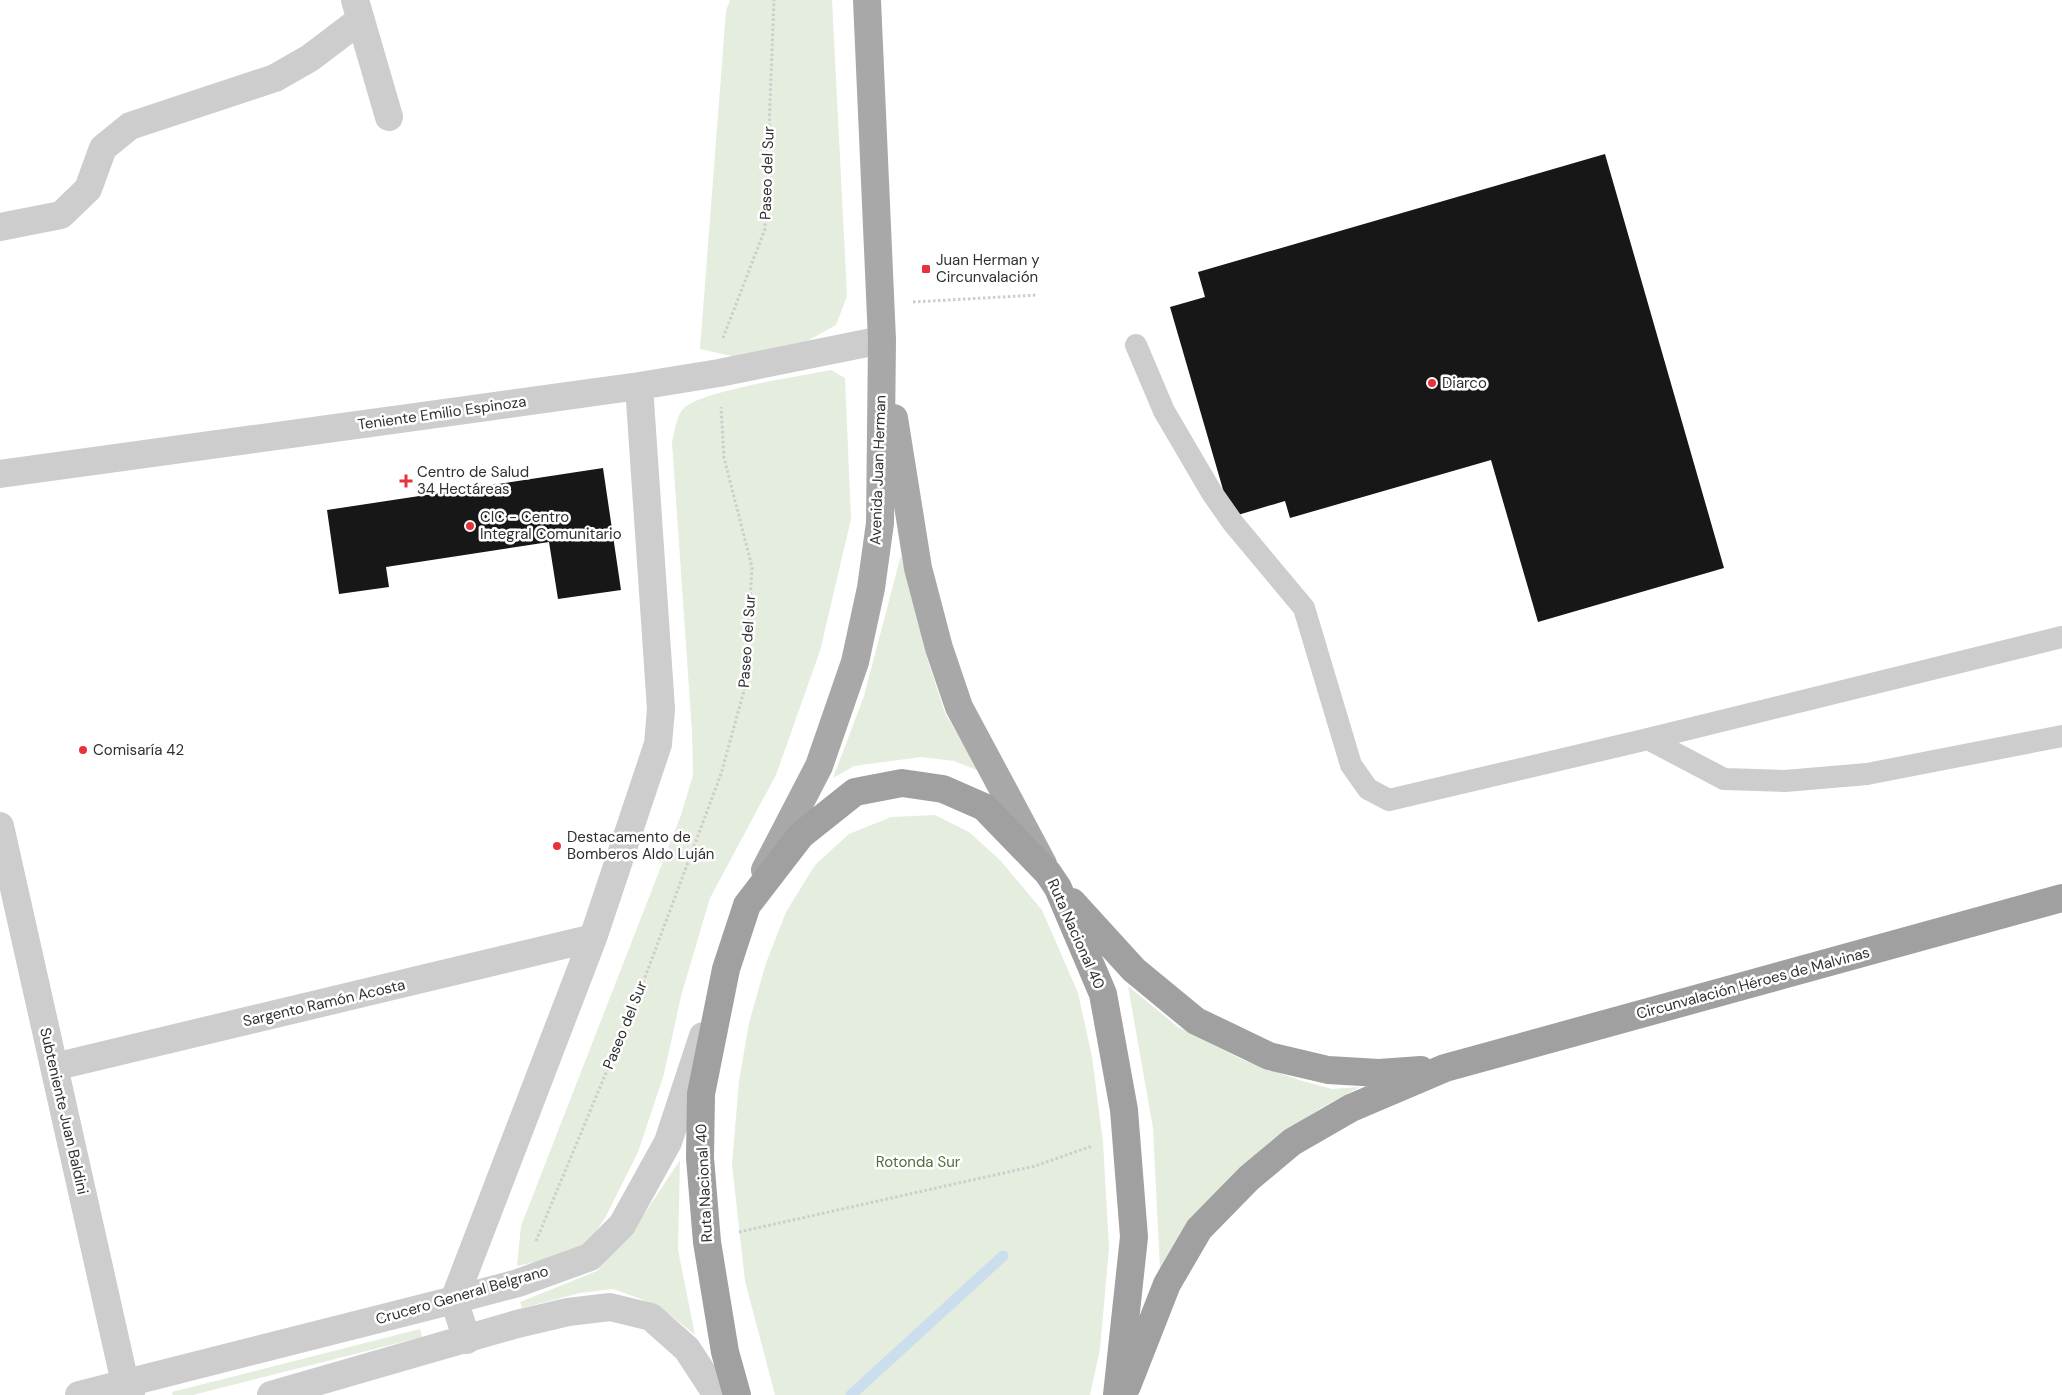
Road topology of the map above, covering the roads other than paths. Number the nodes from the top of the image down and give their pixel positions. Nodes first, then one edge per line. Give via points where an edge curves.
1 (867, 0) edge
2 (357, 10) edge
3 (389, 117) dead end
4 (0, 227) edge
5 (882, 340) junction
6 (1136, 345) dead end
7 (639, 386) junction
8 (0, 474) edge
9 (2062, 637) edge
10 (2062, 736) edge
11 (1648, 739) junction
12 (0, 826) edge
13 (1053, 880) junction
14 (2062, 898) edge
15 (747, 905) junction
16 (593, 938) junction
17 (726, 969) junction
18 (54, 1067) junction
19 (1444, 1068) junction
20 (454, 1300) junction
21 (467, 1340) junction
22 (128, 1389) edge
23 (79, 1395) edge
24 (272, 1395) edge
25 (716, 1395) edge
26 (737, 1395) edge
27 (1117, 1395) edge
28 (1124, 1395) edge

1 - 5 main road, Avenida Juan Herman
2 - 3 street
2 - 4 street via 310,58 275,78 130,126 103,148 88,189 61,215
5 - 7 street, Teniente Emilio Espinoza via 719,374
5 - 13 main road, Avenida Juan Herman via 918,568 939,648 959,707
5 - 15 main road, Avenida Juan Herman via 880,524 871,588 855,662 818,766
6 - 11 lane via 1164,411 1212,493 1304,608 1351,765 1368,789 1389,800
7 - 8 street, Teniente Emilio Espinoza
7 - 16 street via 661,709 659,735
9 - 11 lane
10 - 11 lane via 1868,774 1785,781 1724,778
12 - 18 street, Subteniente Juan Baldini
13 - 15 highway, Ruta Nacional 40 via 984,807 943,789 902,783 856,792 801,835
13 - 19 highway, Circunvalación Héroes de Malvinas via 1134,970 1196,1021 1269,1056 1328,1070 1379,1074
13 - 27 highway, Ruta Nacional 40 via 1102,994 1124,1110 1134,1237
14 - 19 highway, Circunvalación Héroes de Malvinas
15 - 17 highway, Ruta Nacional 40
16 - 18 street, Sargento Ramón Acosta
16 - 20 street
17 - 20 street, Crucero General Belgrano via 668,1142 622,1225 590,1257 518,1283
17 - 26 highway, Ruta Nacional 40 via 701,1094 700,1158 707,1242 725,1352
18 - 22 street, Subteniente Juan Baldini
19 - 28 highway, Circunvalación Héroes de Malvinas via 1351,1108 1292,1142 1248,1178 1199,1229 1167,1284
20 - 21 street
20 - 22 street, Crucero General Belgrano
21 - 24 street
21 - 25 street via 568,1312 610,1307 651,1317 687,1349
22 - 23 street, Crucero General Belgrano

